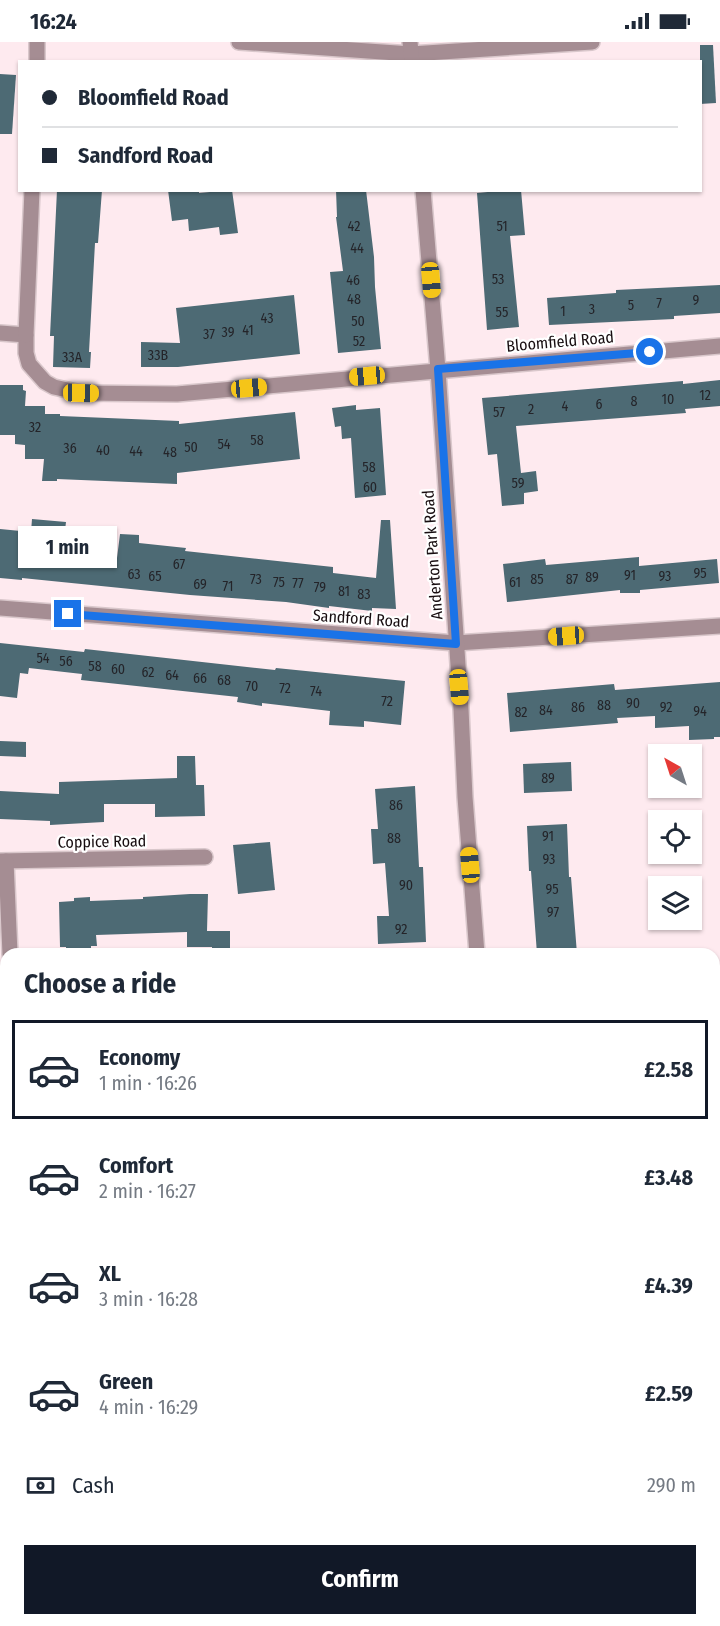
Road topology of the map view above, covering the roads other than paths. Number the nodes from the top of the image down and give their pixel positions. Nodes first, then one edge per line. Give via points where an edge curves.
1 (38, 42) edge
2 (239, 42) edge
3 (592, 42) edge
4 (411, 52) edge
5 (37, 60) edge
6 (32, 192) edge
7 (423, 192) edge
8 (0, 333) edge
9 (26, 335) junction
10 (720, 346) edge
11 (438, 369) junction
12 (0, 608) edge
13 (720, 626) edge
14 (456, 644) junction
15 (205, 857) dead end
16 (3, 861) edge
17 (10, 948) edge
18 (477, 948) edge

1 - 5 street
2 - 4 street
3 - 4 street
6 - 9 street, Bloomfield Road
7 - 11 street, Anderton Park Road
8 - 9 street
9 - 11 street, Bloomfield Road via 26,353 36,374 54,387 81,393 177,394
10 - 11 street, Bloomfield Road
11 - 14 street, Anderton Park Road
12 - 14 street, Sandford Road
13 - 14 street, Sandford Road
14 - 18 street, Anderton Park Road
15 - 16 street, Coppice Road
16 - 17 street

